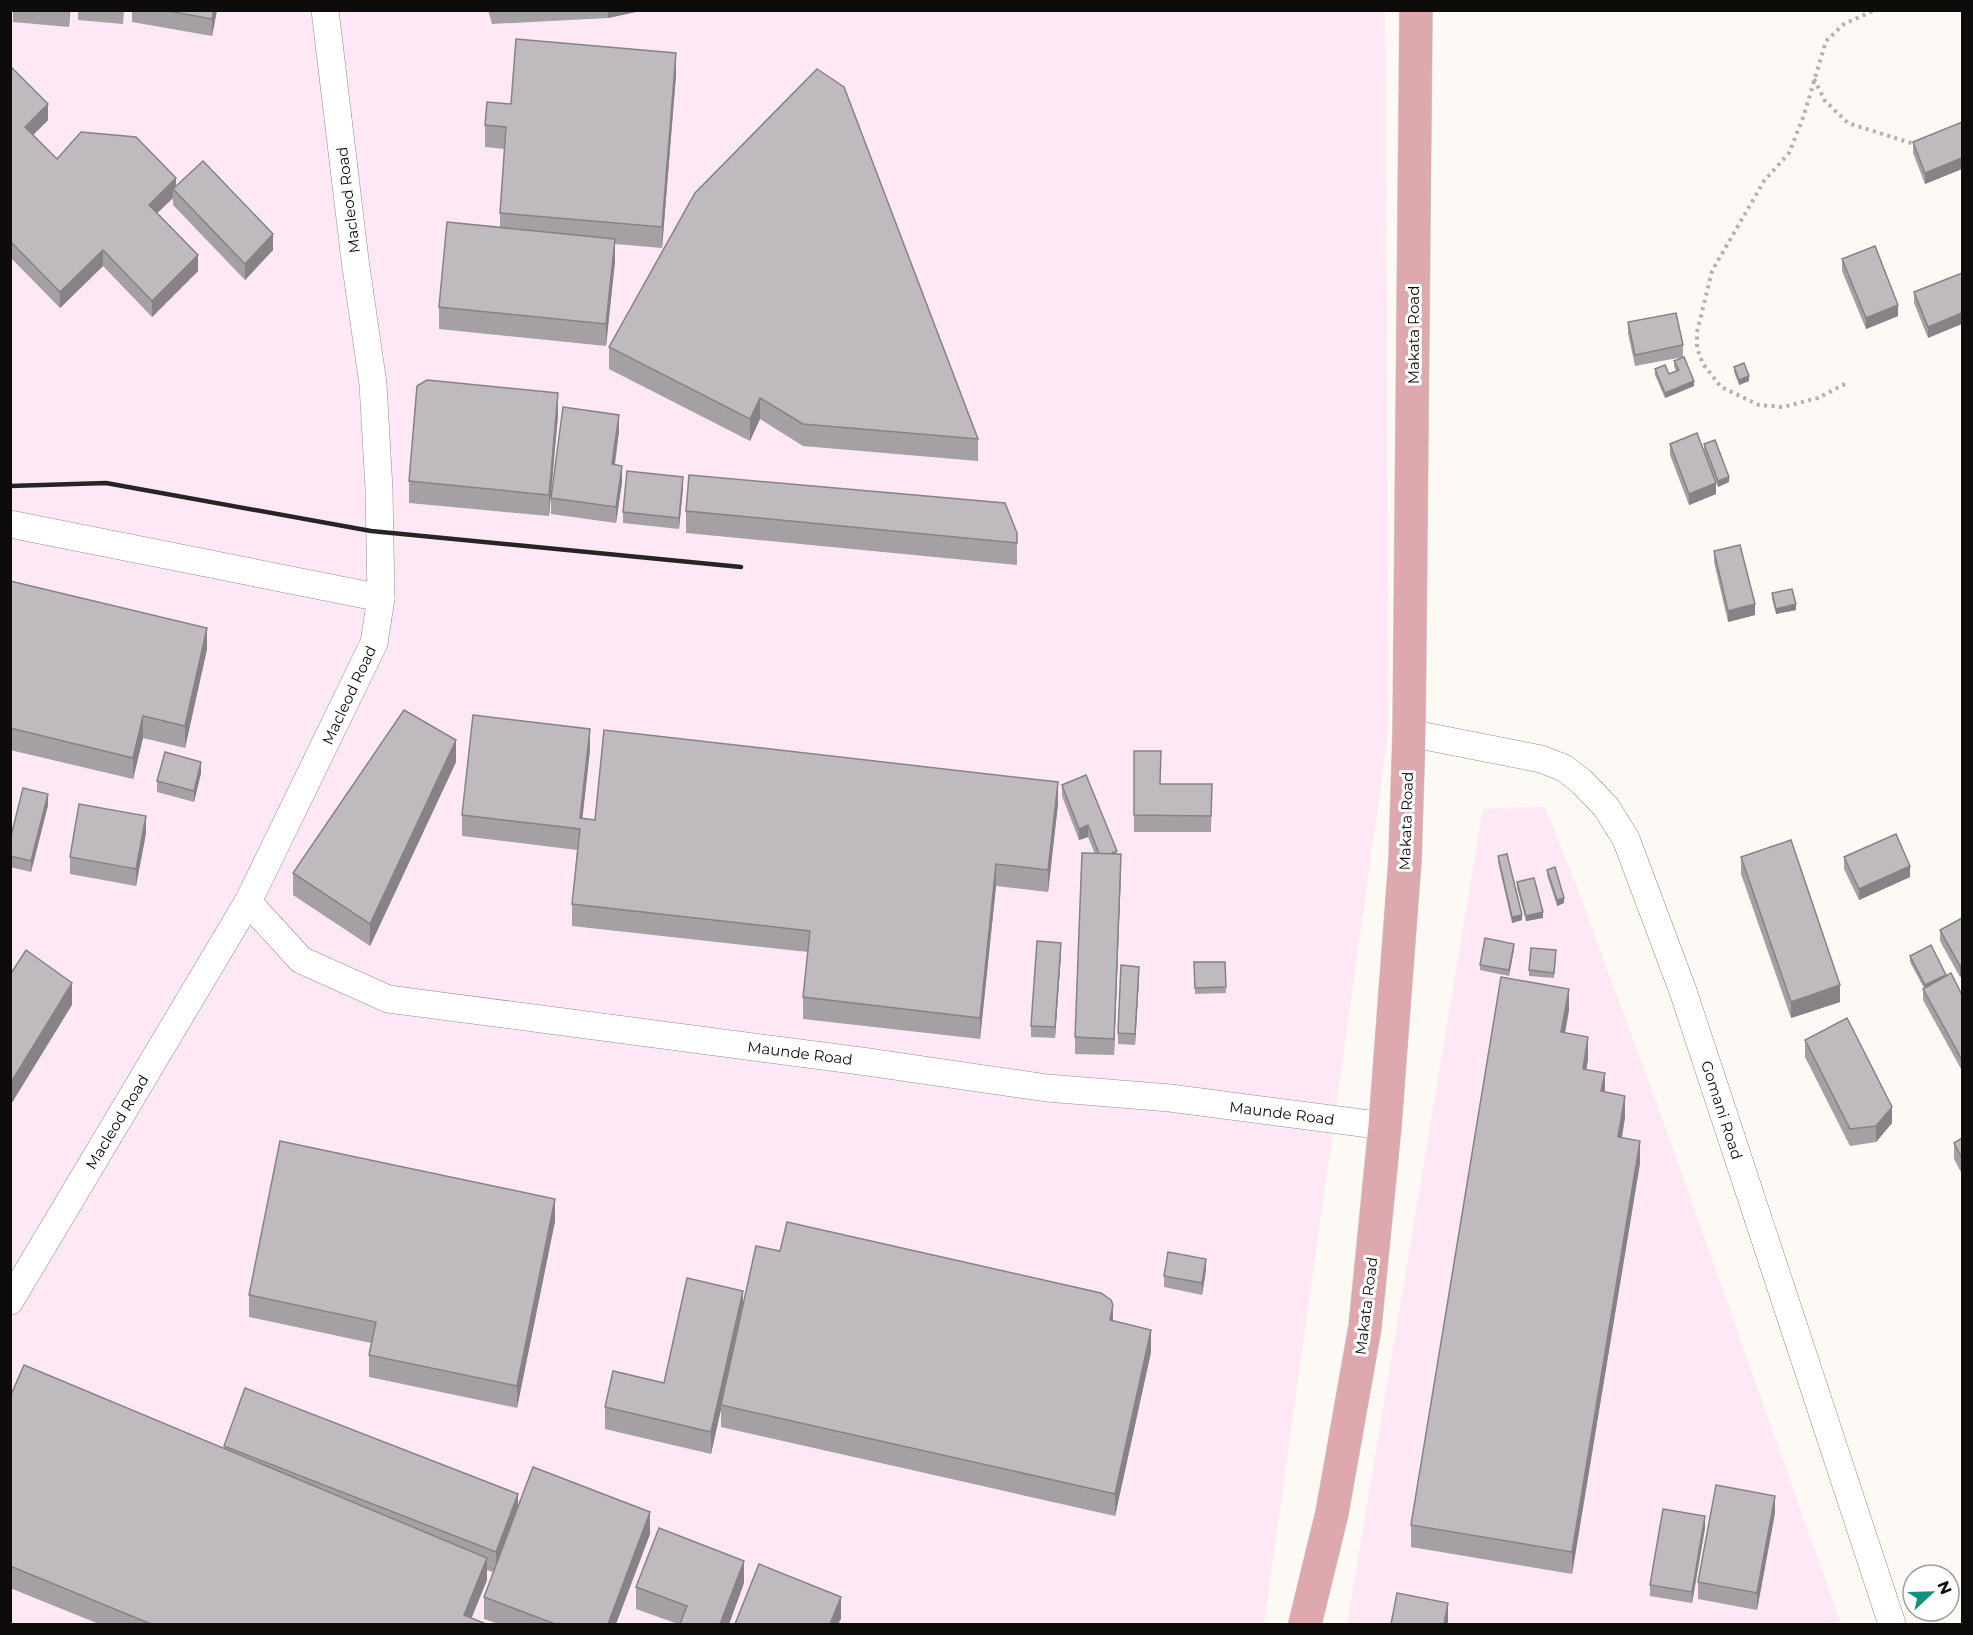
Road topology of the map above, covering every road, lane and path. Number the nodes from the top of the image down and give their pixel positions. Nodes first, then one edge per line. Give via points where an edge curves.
1 (326, 10) edge
2 (1416, 10) edge
3 (1875, 10) edge
4 (1813, 78) junction
5 (1914, 144) edge
6 (1845, 384) dead end
7 (10, 524) edge
8 (381, 598) junction
9 (1409, 733) junction
10 (248, 902) junction
11 (1385, 1126) junction
12 (10, 1301) edge
13 (1305, 1624) edge
14 (1892, 1624) edge

1 - 8 street, Macleod Road via 373,384
2 - 9 main road, Makata Road
3 - 4 path via 1844,24 1826,41
4 - 5 path via 1825,101 1848,123
4 - 6 path via 1804,115 1788,153 1764,181 1712,271 1697,332 1697,348 1703,364 1721,387 1759,405 1783,407 1818,398
7 - 8 street
8 - 10 street, Macleod Road via 375,643
9 - 11 main road, Makata Road via 1405,860
9 - 14 street, Gomani Road via 1541,759 1564,768 1606,807 1626,839 1683,991
10 - 11 street, Maunde Road via 301,960 388,999 1047,1088 1170,1098
10 - 12 street, Macleod Road
11 - 13 main road, Makata Road via 1365,1327 1332,1513

